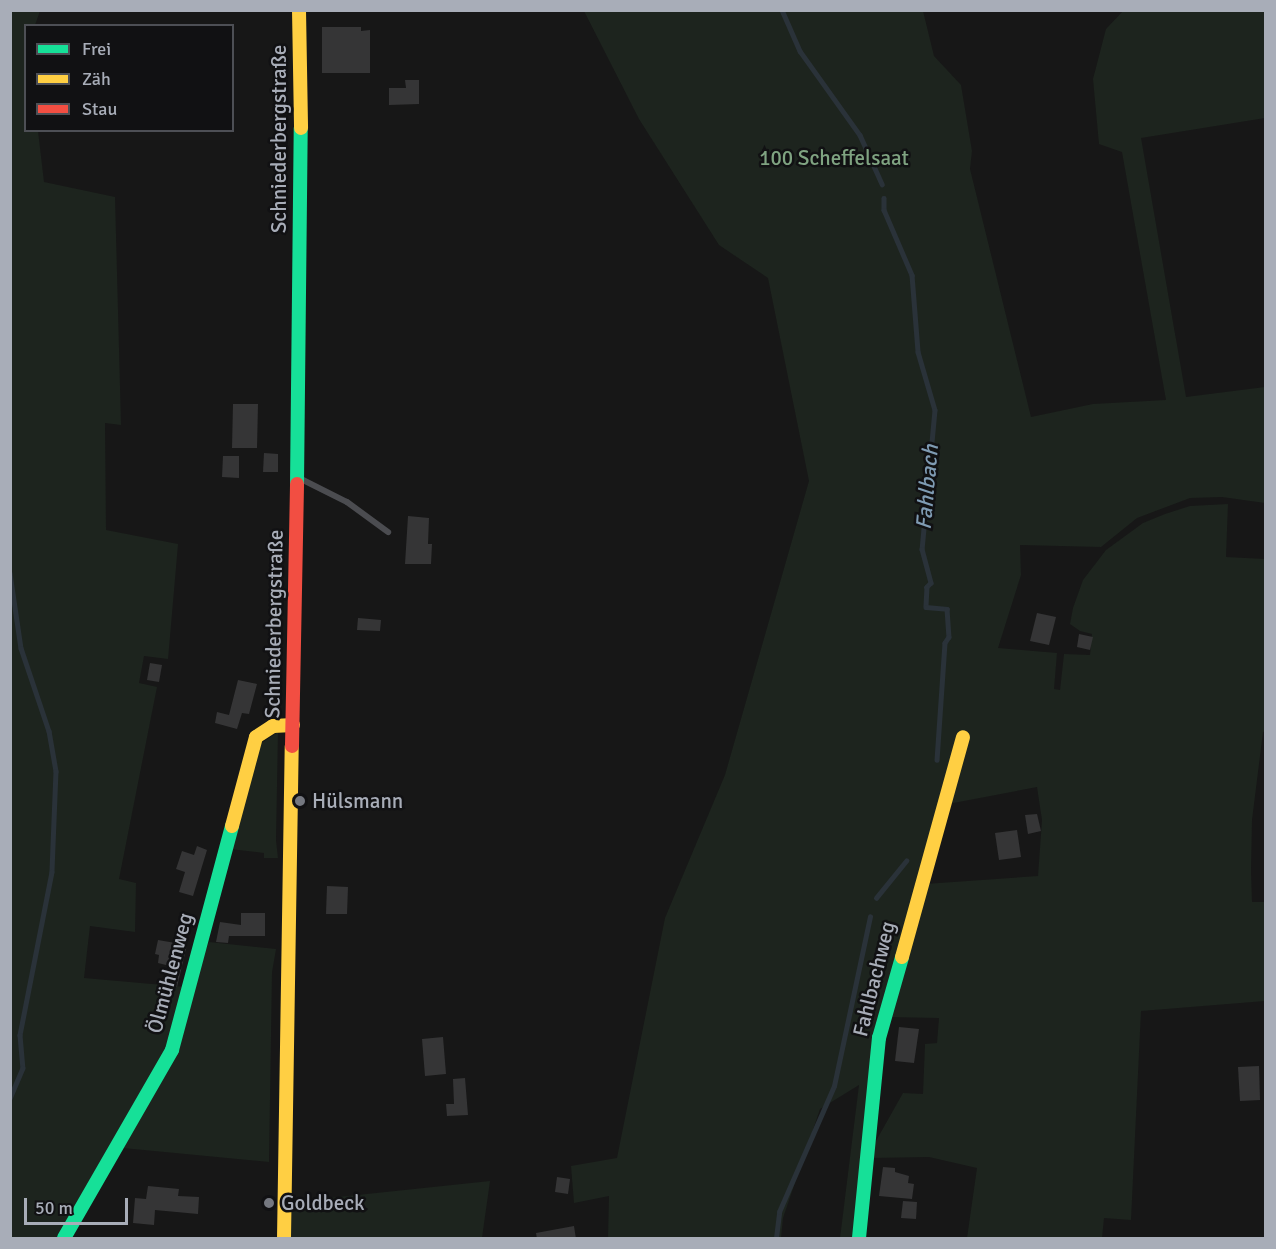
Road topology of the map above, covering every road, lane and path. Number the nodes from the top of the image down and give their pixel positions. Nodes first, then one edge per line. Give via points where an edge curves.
1 (298, 10) edge
2 (298, 478) junction
3 (388, 532) dead end
4 (293, 725) junction
5 (963, 737) dead end
6 (64, 1239) edge
7 (284, 1239) edge
8 (859, 1239) edge

1 - 2 street, Schniederbergstraße via 302,157
2 - 3 lane via 346,502
2 - 4 street, Schniederbergstraße
4 - 6 street, Ölmühlenweg via 273,726 256,736 172,1050
4 - 7 street, Schniederbergstraße
5 - 8 street, Fahlbachweg via 879,1038

